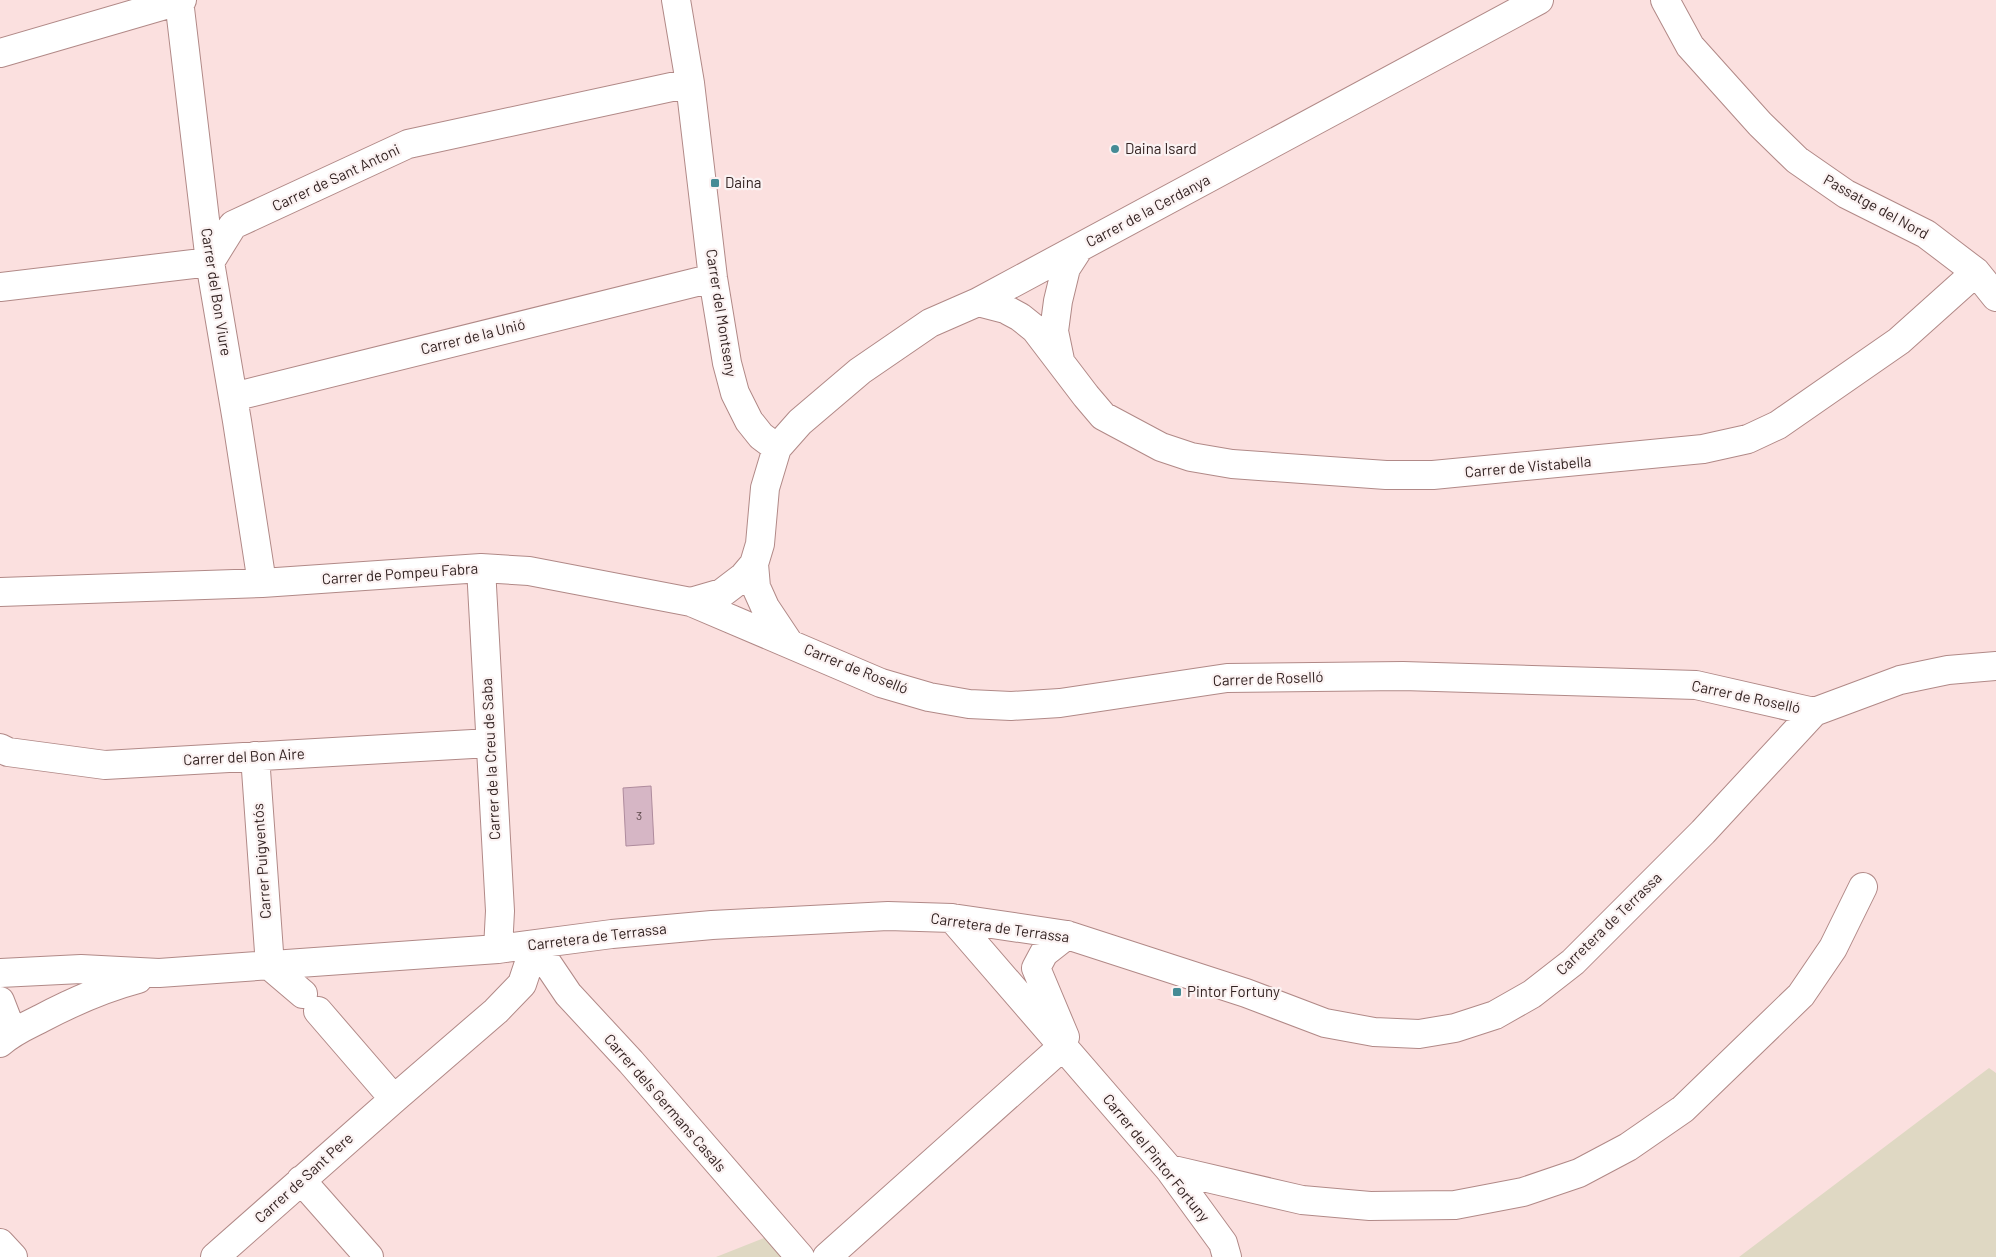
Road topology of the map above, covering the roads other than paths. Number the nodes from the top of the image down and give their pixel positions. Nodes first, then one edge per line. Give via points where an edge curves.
1 (180, 0) edge
2 (676, 0) edge
3 (1539, 0) edge
4 (1664, 0) edge
5 (0, 53) edge
6 (690, 83) junction
7 (1079, 248) junction
8 (210, 262) junction
9 (1976, 272) junction
10 (713, 278) junction
11 (0, 287) edge
12 (1996, 297) edge
13 (978, 302) junction
14 (1060, 360) junction
15 (233, 397) junction
16 (777, 448) junction
17 (754, 564) junction
18 (481, 568) junction
19 (262, 583) junction
20 (0, 592) edge
21 (691, 602) junction
22 (789, 643) junction
23 (1996, 666) edge
24 (1814, 712) junction
25 (490, 743) junction
26 (0, 748) edge
27 (255, 756) junction
28 (1863, 887) dead end
29 (952, 918) junction
30 (1067, 935) junction
31 (535, 944) junction
32 (498, 949) junction
33 (270, 966) junction
34 (0, 973) edge
35 (159, 973) junction
36 (0, 1002) edge
37 (4, 1039) edge
38 (1070, 1055) junction
39 (394, 1099) junction
40 (1169, 1169) junction
41 (301, 1180) junction
42 (0, 1243) edge
43 (12, 1257) edge
44 (215, 1257) edge
45 (369, 1257) edge
46 (800, 1257) edge
47 (827, 1257) edge
48 (1226, 1257) edge

1 - 5 street
1 - 8 street, Carrer del Bon Viure
2 - 6 street, Carrer del Montseny
3 - 7 street, Carrer de la Cerdanya
4 - 9 street, Passatge del Nord via 1690,46 1760,124 1798,160 1846,194 1926,234
6 - 8 street, Carrer de Sant Antoni via 408,144 233,225
6 - 10 street, Carrer del Montseny
7 - 13 street, Carrer de la Cerdanya
7 - 14 street, Carrer de Vistabella via 1066,268 1058,301 1054,331
8 - 11 street
8 - 15 street, Carrer del Bon Viure
9 - 12 street, Passatge del Nord
9 - 14 street, Carrer de Vistabella via 1899,341 1778,425 1748,439 1703,449 1486,471 1386,474 1232,464 1191,457 1161,447 1103,416
10 - 15 street, Carrer de la Unió
10 - 16 street, Carrer del Montseny via 735,393 761,436
13 - 14 street, Carrer de Vistabella via 1020,317 1036,329
13 - 16 street, Carrer de la Cerdanya via 930,323 860,371 800,422
15 - 19 street, Carrer del Bon Viure
16 - 17 street via 765,488 760,544
17 - 21 street via 744,577 722,593
17 - 22 street, Carrer de Roselló via 756,587
18 - 19 street, Carrer de Pompeu Fabra
18 - 21 street, Carrer de Pompeu Fabra via 529,571
18 - 25 street, Carrer de la Creu de Saba
19 - 20 street, Carrer de Pompeu Fabra
21 - 22 street, Carrer de Pompeu Fabra
22 - 24 street, Carrer de Roselló via 881,682 929,697 969,704 1060,703 1228,678 1403,676 1696,685
23 - 24 street, Carretera de Terrassa via 1948,670 1900,680
24 - 30 street, Carretera de Terrassa via 1703,832 1573,962 1532,994 1495,1014 1455,1028 1419,1034 1374,1032 1326,1023 1246,993
25 - 27 street, Carrer del Bon Aire
25 - 32 street, Carrer de la Creu de Saba via 500,911
26 - 27 street, Carrer del Bon Aire via 8,752 105,765
27 - 33 street, Carrer Puigventós
28 - 40 street via 1833,948 1794,1001 1683,1109 1628,1147 1579,1173 1523,1192 1455,1205 1370,1206 1302,1200
29 - 30 street, Carretera de Terrassa
29 - 31 street, Carretera de Terrassa via 888,916 722,924
29 - 38 street, Carrer del Pintor Fortuny
30 - 38 street, Carrer del Pintor Fortuny via 1044,953 1036,968
31 - 32 street, Carretera de Terrassa
31 - 39 street, Carrer de Sant Pere via 522,984 496,1011
31 - 46 street, Carrer dels Germans Casals via 568,994
32 - 33 street, Carretera de Terrassa
33 - 35 street, Carretera de Terrassa
33 - 39 street via 310,1003
34 - 35 street via 81,969
35 - 37 street via 112,986
36 - 37 street via 7,1019
38 - 40 street, Carrer del Pintor Fortuny
38 - 47 street
39 - 41 street, Carrer de Sant Pere
40 - 48 street, Carrer del Pintor Fortuny via 1223,1243
41 - 44 street, Carrer de Sant Pere
41 - 45 street
42 - 43 street

